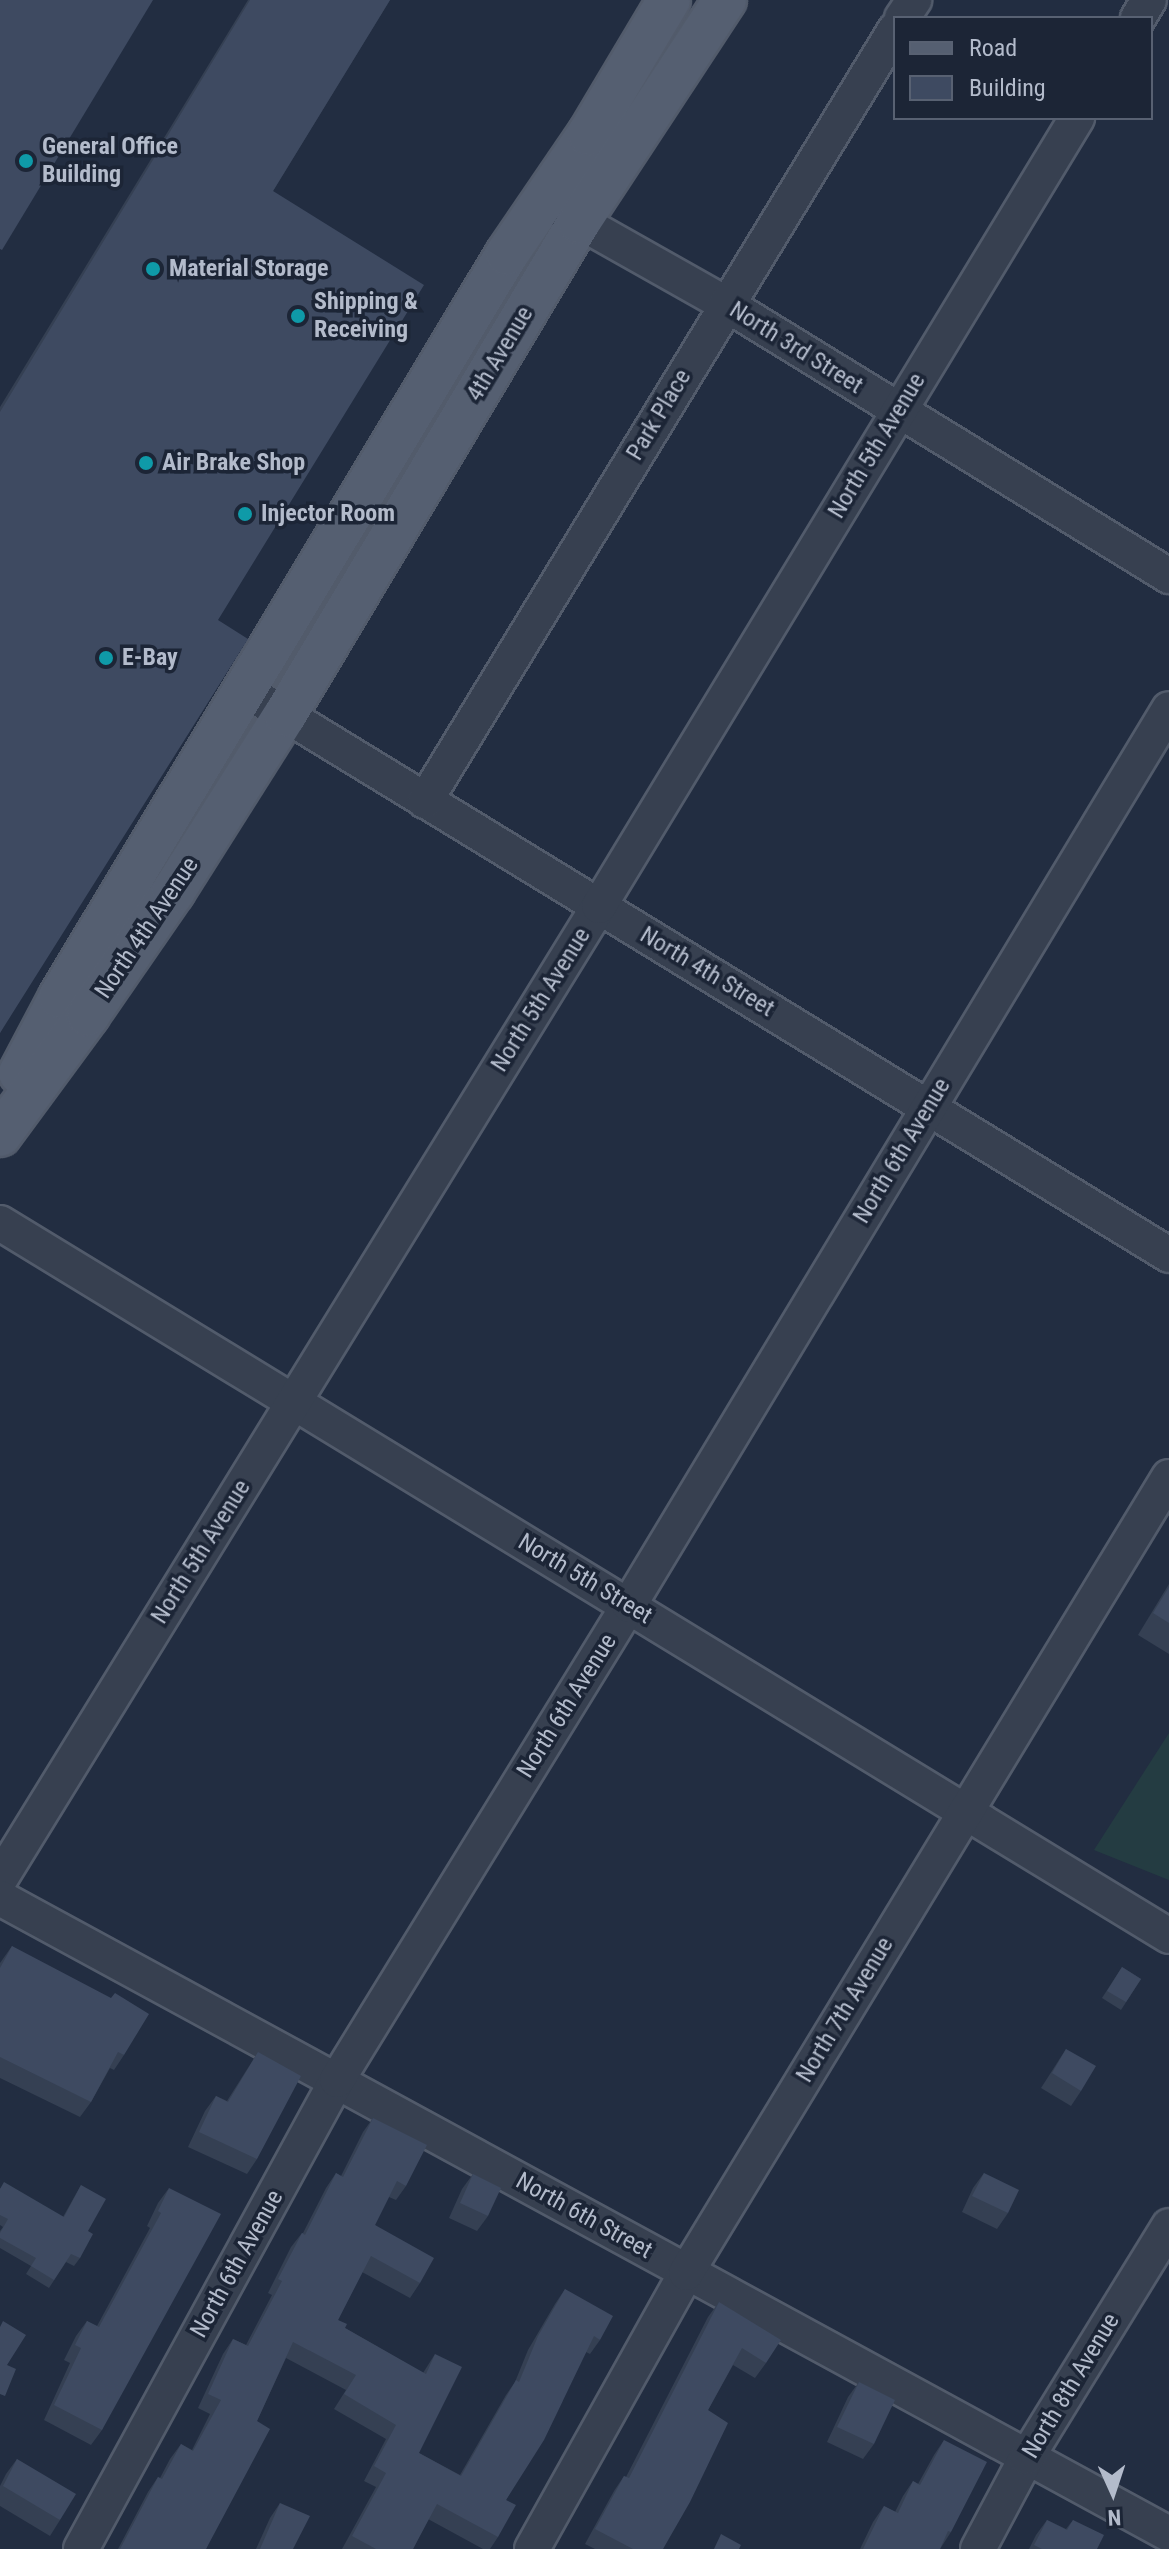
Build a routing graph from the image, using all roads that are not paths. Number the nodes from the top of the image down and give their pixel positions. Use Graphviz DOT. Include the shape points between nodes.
graph roads {
  1 [pos="669,0"];
  2 [pos="725,0"];
  3 [pos="893,33"];
  4 [pos="1076,120"];
  5 [pos="543,201"];
  6 [pos="579,222"];
  7 [pos="726,304"];
  8 [pos="898,411"];
  9 [pos="1169,576"];
  10 [pos="245,690"];
  11 [pos="1169,709"];
  12 [pos="285,715"];
  13 [pos="425,801"];
  14 [pos="599,906"];
  15 [pos="928,1107"];
  16 [pos="0,1110"];
  17 [pos="0,1135"];
  18 [pos="0,1223"];
  19 [pos="1169,1255"];
  20 [pos="293,1401"];
  21 [pos="1169,1477"];
  22 [pos="629,1605"];
  23 [pos="965,1812"];
  24 [pos="0,1879"];
  25 [pos="0,1898"];
  26 [pos="1169,1936"];
  27 [pos="337,2080"];
  28 [pos="1169,2226"];
  29 [pos="686,2273"];
  30 [pos="1027,2457"];
  31 [pos="1169,2534"];
  32 [pos="81,2549"];
  33 [pos="532,2549"];
  34 [pos="978,2549"];
  1 -- 5 [label="main road, 4th Avenue"];
  2 -- 6 [label="main road, 4th Avenue"];
  3 -- 7 [label="street, Park Place"];
  4 -- 8 [label="street, North 5th Avenue"];
  5 -- 6 [label="street, North 3rd Street"];
  5 -- 10 [label="main road, 4th Avenue"];
  6 -- 7 [label="street, North 3rd Street"];
  6 -- 12 [label="main road, 4th Avenue"];
  7 -- 8 [label="street, North 3rd Street"];
  7 -- 13 [label="street, Park Place"];
  8 -- 9 [label="street, North 3rd Street"];
  8 -- 14 [label="street, North 5th Avenue"];
  10 -- 12 [label="street, North 4th Street"];
  10 -- 16 [label="main road, North 4th Avenue" via="60,997"];
  11 -- 15 [label="street, North 6th Avenue"];
  12 -- 13 [label="street, North 4th Street"];
  12 -- 17 [label="main road, North 4th Avenue" via="156,917"];
  13 -- 14 [label="street, North 4th Street"];
  14 -- 15 [label="street, North 4th Street"];
  14 -- 20 [label="street, North 5th Avenue"];
  15 -- 19 [label="street, North 4th Street"];
  15 -- 22 [label="street, North 6th Avenue"];
  18 -- 20 [label="street, North 5th Street"];
  20 -- 22 [label="street, North 5th Street"];
  20 -- 24 [label="street, North 5th Avenue"];
  21 -- 23 [label="street, North 7th Avenue"];
  22 -- 23 [label="street, North 5th Street"];
  22 -- 27 [label="street, North 6th Avenue"];
  23 -- 26 [label="street, North 5th Street"];
  23 -- 29 [label="street, North 7th Avenue"];
  25 -- 27 [label="street, North 6th Street"];
  27 -- 29 [label="street, North 6th Street"];
  27 -- 32 [label="street, North 6th Avenue"];
  28 -- 30 [label="street, North 8th Avenue"];
  29 -- 30 [label="street, North 6th Street"];
  29 -- 33 [label="street, North 7th Avenue"];
  30 -- 31 [label="street, North 6th Street"];
  30 -- 34 [label="street, North 8th Avenue"];
}
